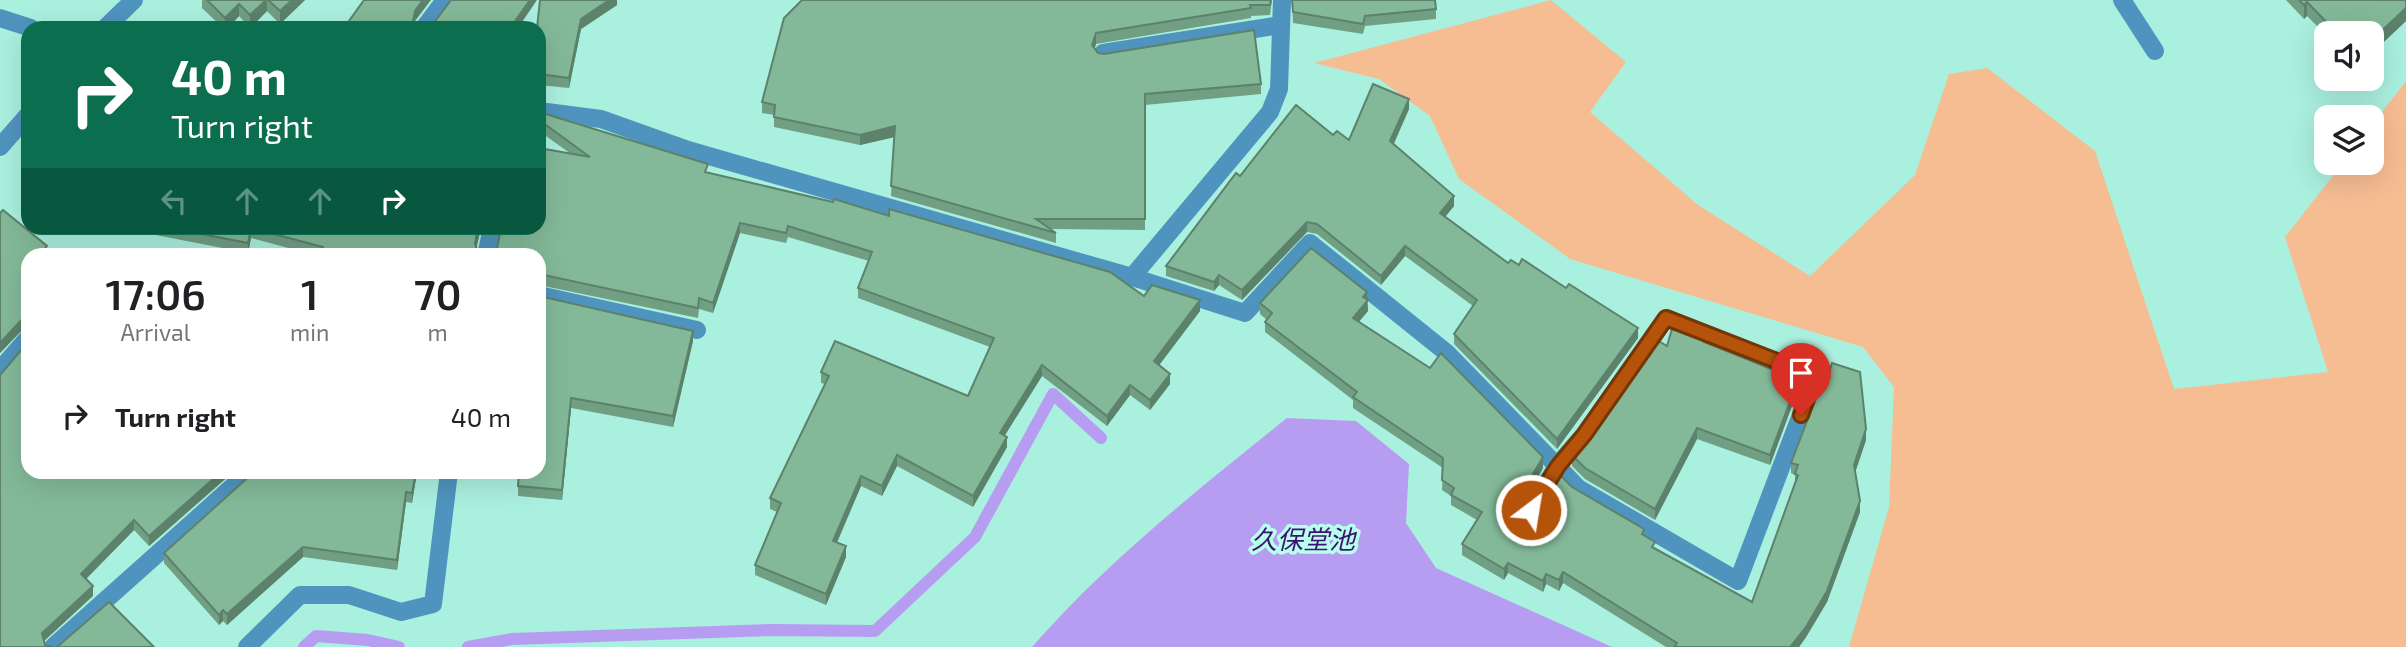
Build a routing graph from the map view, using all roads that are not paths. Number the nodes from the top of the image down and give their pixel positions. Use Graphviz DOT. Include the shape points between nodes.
graph roads {
  1 [pos="134,0"];
  2 [pos="445,0"];
  3 [pos="1282,0"];
  4 [pos="2122,0"];
  5 [pos="0,18"];
  6 [pos="111,21"];
  7 [pos="429,21"];
  8 [pos="21,25"];
  9 [pos="1280,25"];
  10 [pos="2155,51"];
  11 [pos="1103,53"];
  12 [pos="546,112"];
  13 [pos="21,123"];
  14 [pos="0,146"];
  15 [pos="1132,277"];
  16 [pos="546,297"];
  17 [pos="696,330"];
  18 [pos="21,346"];
  19 [pos="0,370"];
  20 [pos="1558,466"];
  21 [pos="241,479"];
  22 [pos="448,479"];
  23 [pos="1531,510"];
  24 [pos="52,647"];
  25 [pos="247,647"];
  1 -- 6 [label="street"];
  2 -- 7 [label="street"];
  3 -- 9 [label="street"];
  4 -- 10 [label="street"];
  5 -- 8 [label="street"];
  9 -- 11 [label="street"];
  9 -- 15 [label="street" via="1279,89 1270,112"];
  12 -- 15 [label="street" via="601,119 688,150"];
  13 -- 14 [label="street"];
  15 -- 20 [label="street" via="1245,313 1310,243 1447,353"];
  16 -- 17 [label="street"];
  18 -- 19 [label="street"];
  20 -- 20 [label="street" via="1578,488 1738,581 1810,391 1805,372 1666,318"];
  20 -- 23 [label="street"];
  21 -- 24 [label="street"];
  22 -- 25 [label="street" via="433,604 401,612 349,595 300,595"];
}
